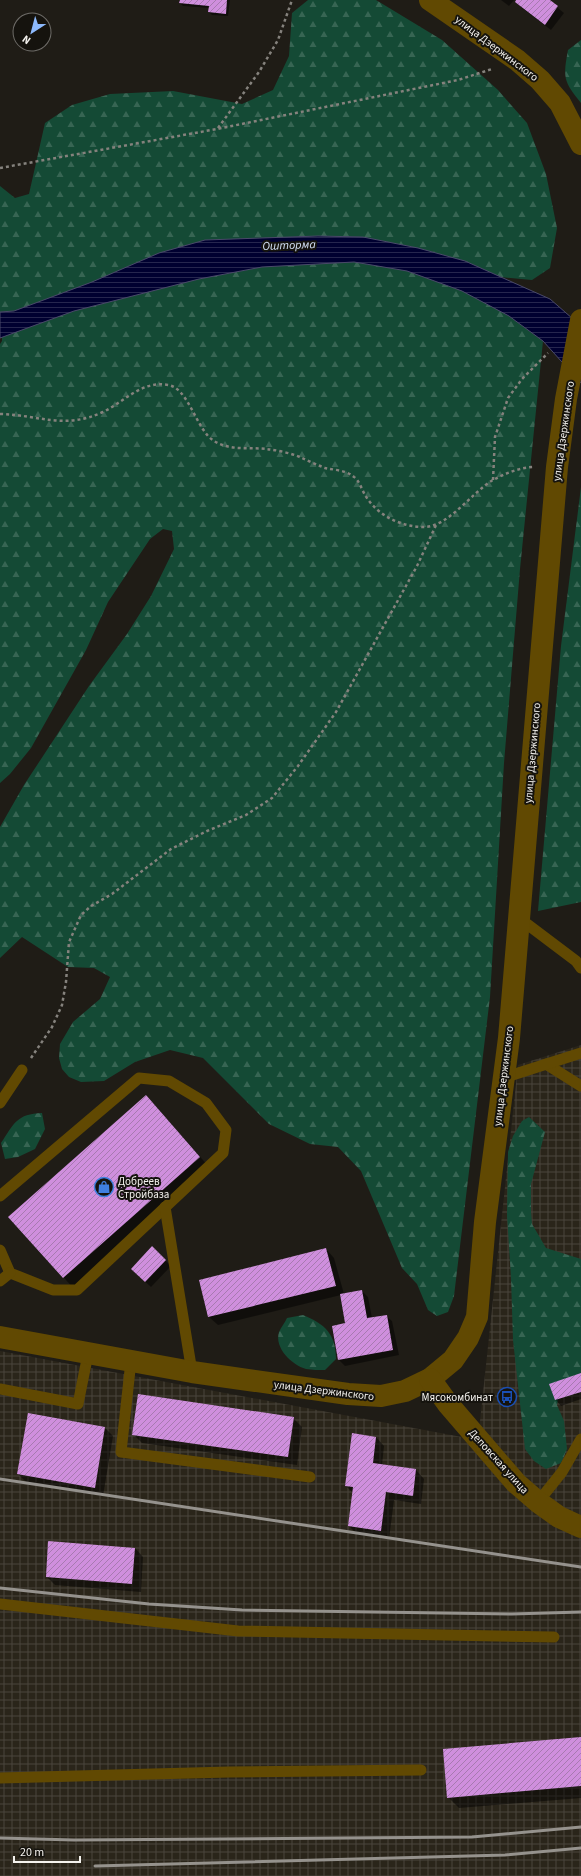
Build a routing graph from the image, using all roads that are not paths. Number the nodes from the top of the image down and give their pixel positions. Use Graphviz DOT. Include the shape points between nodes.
graph roads {
  1 [pos="430,0"];
  2 [pos="581,144"];
  3 [pos="581,320"];
  4 [pos="519,918"];
  5 [pos="581,968"];
  6 [pos="581,1053"];
  7 [pos="546,1064"];
  8 [pos="22,1070"];
  9 [pos="503,1078"];
  10 [pos="581,1086"];
  11 [pos="0,1103"];
  12 [pos="0,1196"];
  13 [pos="165,1207"];
  14 [pos="0,1250"];
  15 [pos="10,1272"];
  16 [pos="0,1280"];
  17 [pos="0,1338"];
  18 [pos="88,1354"];
  19 [pos="131,1361"];
  20 [pos="192,1372"];
  21 [pos="430,1379"];
  22 [pos="0,1389"];
  23 [pos="581,1439"];
  24 [pos="310,1477"];
  25 [pos="538,1502"];
  26 [pos="581,1527"];
  27 [pos="0,1604"];
  28 [pos="554,1637"];
  29 [pos="421,1770"];
  30 [pos="0,1778"];
  1 -- 2 [label="street, улица Дзержинского" via="517,60 540,80 560,103"];
  3 -- 4 [label="street, улица Дзержинского" via="566,399 557,467"];
  4 -- 5 [label="lane" via="576,961"];
  4 -- 9 [label="street, улица Дзержинского"];
  6 -- 7 [label="lane"];
  7 -- 9 [label="lane"];
  7 -- 10 [label="lane"];
  8 -- 11 [label="lane"];
  9 -- 21 [label="street, улица Дзержинского" via="485,1222 477,1317 468,1338 453,1360"];
  12 -- 13 [label="lane" via="139,1078 169,1081 206,1103 226,1130 223,1153"];
  13 -- 15 [label="lane" via="77,1290 53,1290"];
  13 -- 20 [label="lane"];
  14 -- 15 [label="lane"];
  15 -- 16 [label="lane"];
  17 -- 18 [label="street, улица Дзержинского"];
  18 -- 19 [label="street, улица Дзержинского"];
  18 -- 22 [label="lane" via="78,1404"];
  19 -- 20 [label="street, улица Дзержинского"];
  19 -- 24 [label="lane" via="121,1452"];
  20 -- 21 [label="street, улица Дзержинского" via="348,1394 381,1396 405,1391"];
  21 -- 25 [label="street, Деповская улица" via="448,1404 516,1483"];
  23 -- 25 [label="lane" via="562,1472"];
  25 -- 26 [label="street, Деповская улица"];
  27 -- 28 [label="lane" via="238,1631"];
  29 -- 30 [label="lane"];
}
